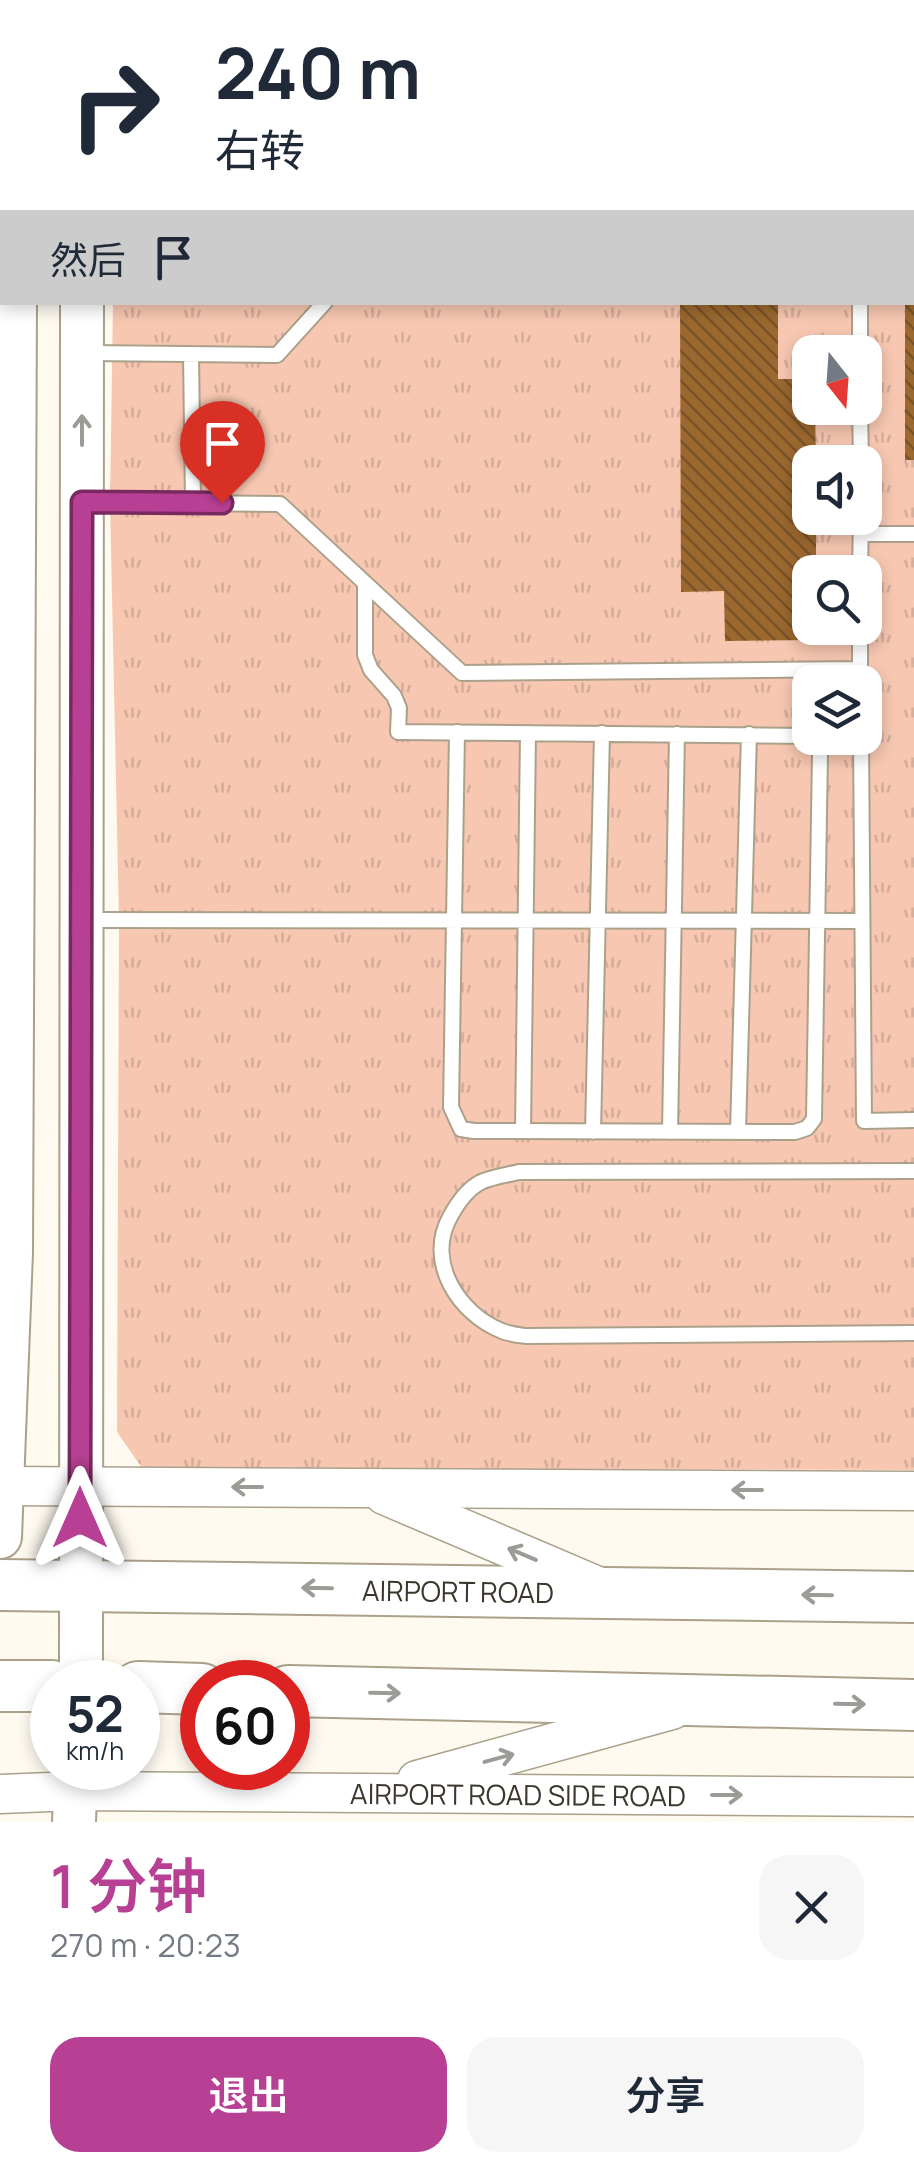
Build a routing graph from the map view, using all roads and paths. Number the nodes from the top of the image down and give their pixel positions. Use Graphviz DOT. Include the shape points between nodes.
graph roads {
  1 [pos="14,305"];
  2 [pos="82,305"];
  3 [pos="308,305"];
  4 [pos="322,305"];
  5 [pos="860,305"];
  6 [pos="308,321"];
  7 [pos="860,335"];
  8 [pos="82,353"];
  9 [pos="191,354"];
  10 [pos="82,502"];
  11 [pos="194,503"];
  12 [pos="882,534"];
  13 [pos="914,534"];
  14 [pos="366,583"];
  15 [pos="792,675"];
  16 [pos="457,732"];
  17 [pos="528,732"];
  18 [pos="602,734"];
  19 [pos="677,734"];
  20 [pos="749,734"];
  21 [pos="792,736"];
  22 [pos="820,755"];
  23 [pos="860,755"];
  24 [pos="81,920"];
  25 [pos="456,920"];
  26 [pos="525,920"];
  27 [pos="597,920"];
  28 [pos="674,920"];
  29 [pos="744,920"];
  30 [pos="819,920"];
  31 [pos="862,921"];
  32 [pos="914,1120"];
  33 [pos="523,1132"];
  34 [pos="592,1132"];
  35 [pos="670,1132"];
  36 [pos="738,1132"];
  37 [pos="914,1171"];
  38 [pos="914,1333"];
  39 [pos="79,1485"];
  40 [pos="1,1486"];
  41 [pos="365,1487"];
  42 [pos="914,1491"];
  43 [pos="0,1537"];
  44 [pos="0,1585"];
  45 [pos="80,1585"];
  46 [pos="612,1592"];
  47 [pos="914,1597"];
  48 [pos="81,1660"];
  49 [pos="0,1686"];
  50 [pos="30,1686"];
  51 [pos="310,1691"];
  52 [pos="708,1700"];
  53 [pos="914,1705"];
  54 [pos="75,1793"];
  55 [pos="371,1793"];
  56 [pos="0,1794"];
  57 [pos="914,1797"];
  1 -- 40 [label="main road" via="12,1232"];
  2 -- 8 [label="main road"];
  3 -- 6 [label="lane"];
  4 -- 6 [label="lane"];
  5 -- 7 [label="lane"];
  6 -- 9 [label="lane" via="277,355"];
  8 -- 9 [label="lane"];
  10 -- 8 [label="main road, one-way"];
  9 -- 11 [label="lane"];
  10 -- 11 [label="lane"];
  10 -- 24 [label="main road"];
  11 -- 14 [label="lane" via="280,504"];
  12 -- 13 [label="lane"];
  14 -- 15 [label="lane" via="462,673"];
  14 -- 16 [label="lane" via="366,655 394,696 398,732"];
  16 -- 17 [label="lane"];
  16 -- 25 [label="lane"];
  17 -- 18 [label="lane"];
  17 -- 26 [label="lane"];
  18 -- 19 [label="lane"];
  18 -- 27 [label="lane"];
  19 -- 20 [label="lane"];
  19 -- 28 [label="lane"];
  20 -- 21 [label="lane"];
  20 -- 29 [label="lane"];
  22 -- 30 [label="lane"];
  23 -- 31 [label="lane"];
  24 -- 25 [label="lane"];
  24 -- 39 [label="main road"];
  25 -- 26 [label="lane"];
  25 -- 33 [label="lane" via="455,1120 460,1129"];
  26 -- 27 [label="lane"];
  26 -- 33 [label="lane"];
  27 -- 28 [label="lane"];
  27 -- 34 [label="lane"];
  28 -- 29 [label="lane"];
  28 -- 35 [label="lane"];
  29 -- 30 [label="lane"];
  29 -- 36 [label="lane"];
  30 -- 31 [label="lane"];
  30 -- 36 [label="lane" via="814,1119 794,1132"];
  31 -- 32 [label="lane" via="864,1120"];
  33 -- 34 [label="lane"];
  34 -- 35 [label="lane"];
  35 -- 36 [label="lane"];
  37 -- 38 [label="lane" via="519,1172 479,1183 458,1202 443,1229 442,1260 452,1291 470,1312 503,1332 526,1336"];
  39 -- 40 [label="street"];
  41 -- 39 [label="street, one-way"];
  39 -- 45 [label="main road"];
  40 -- 43 [label="main road"];
  42 -- 41 [label="street, one-way"];
  46 -- 41 [label="street, one-way"];
  44 -- 45 [label="highway, AIRPORT ROAD"];
  46 -- 45 [label="highway, AIRPORT ROAD, one-way"];
  45 -- 48 [label="main road"];
  47 -- 46 [label="highway, AIRPORT ROAD, one-way"];
  49 -- 50 [label="highway"];
  51 -- 52 [label="highway, one-way"];
  52 -- 53 [label="highway, one-way"];
  55 -- 52 [label="street, one-way"];
  54 -- 55 [label="street, AIRPORT ROAD SIDE ROAD"];
  54 -- 56 [label="street, AIRPORT ROAD SIDE ROAD"];
  55 -- 57 [label="street, AIRPORT ROAD SIDE ROAD, one-way"];
}
